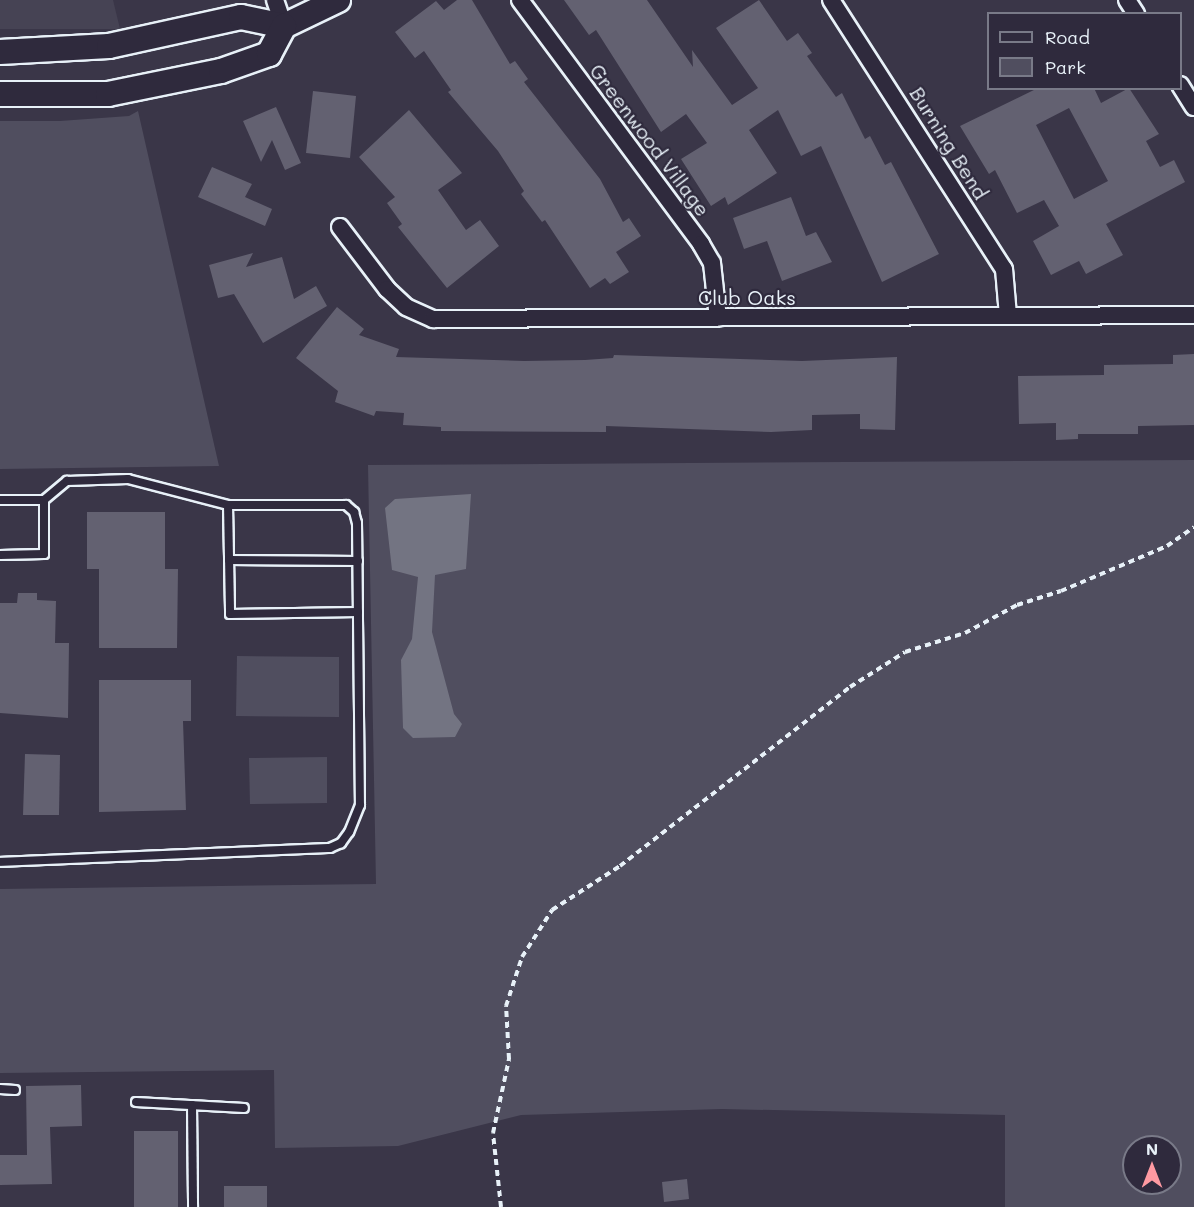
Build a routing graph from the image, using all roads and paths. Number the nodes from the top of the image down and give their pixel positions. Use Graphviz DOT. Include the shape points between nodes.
graph roads {
  1 [pos="275,0"];
  2 [pos="338,0"];
  3 [pos="520,0"];
  4 [pos="831,0"];
  5 [pos="284,26"];
  6 [pos="0,52"];
  7 [pos="1182,87"];
  8 [pos="0,94"];
  9 [pos="1194,107"];
  10 [pos="340,227"];
  11 [pos="1194,315"];
  12 [pos="1008,316"];
  13 [pos="718,318"];
  14 [pos="0,500"];
  15 [pos="44,500"];
  16 [pos="228,505"];
  17 [pos="1194,527"];
  18 [pos="0,555"];
  19 [pos="229,560"];
  20 [pos="358,561"];
  21 [pos="358,612"];
  22 [pos="0,862"];
  23 [pos="0,1089"];
  24 [pos="15,1089"];
  25 [pos="136,1102"];
  26 [pos="192,1105"];
  27 [pos="244,1108"];
  28 [pos="193,1207"];
  29 [pos="501,1207"];
  1 -- 5 [label="street"];
  2 -- 5 [label="street"];
  3 -- 13 [label="street, Greenwood Village" via="701,244 712,263"];
  4 -- 12 [label="street, Burning Bend" via="1004,269"];
  5 -- 6 [label="street" via="240,17 109,46"];
  5 -- 8 [label="street" via="268,54 221,71 108,94"];
  7 -- 9 [label="street"];
  10 -- 13 [label="street, Club Oaks" via="387,290 406,307 433,318"];
  11 -- 12 [label="street, Club Oaks"];
  12 -- 13 [label="street, Club Oaks"];
  14 -- 15 [label="lane"];
  15 -- 16 [label="lane" via="67,481 128,479"];
  15 -- 18 [label="lane" via="44,554"];
  16 -- 19 [label="lane"];
  16 -- 20 [label="lane" via="346,505 354,512 357,523"];
  17 -- 29 [label="path" via="1167,546 1061,591 1017,605 965,633 905,652 850,687 620,866 552,910 522,957 506,1006 509,1059 494,1133"];
  19 -- 20 [label="lane"];
  19 -- 21 [label="lane" via="230,614"];
  20 -- 21 [label="lane"];
  21 -- 22 [label="lane" via="360,805 341,843 330,848 231,855"];
  23 -- 24 [label="lane"];
  25 -- 26 [label="lane"];
  26 -- 27 [label="lane"];
  26 -- 28 [label="lane"];
}
